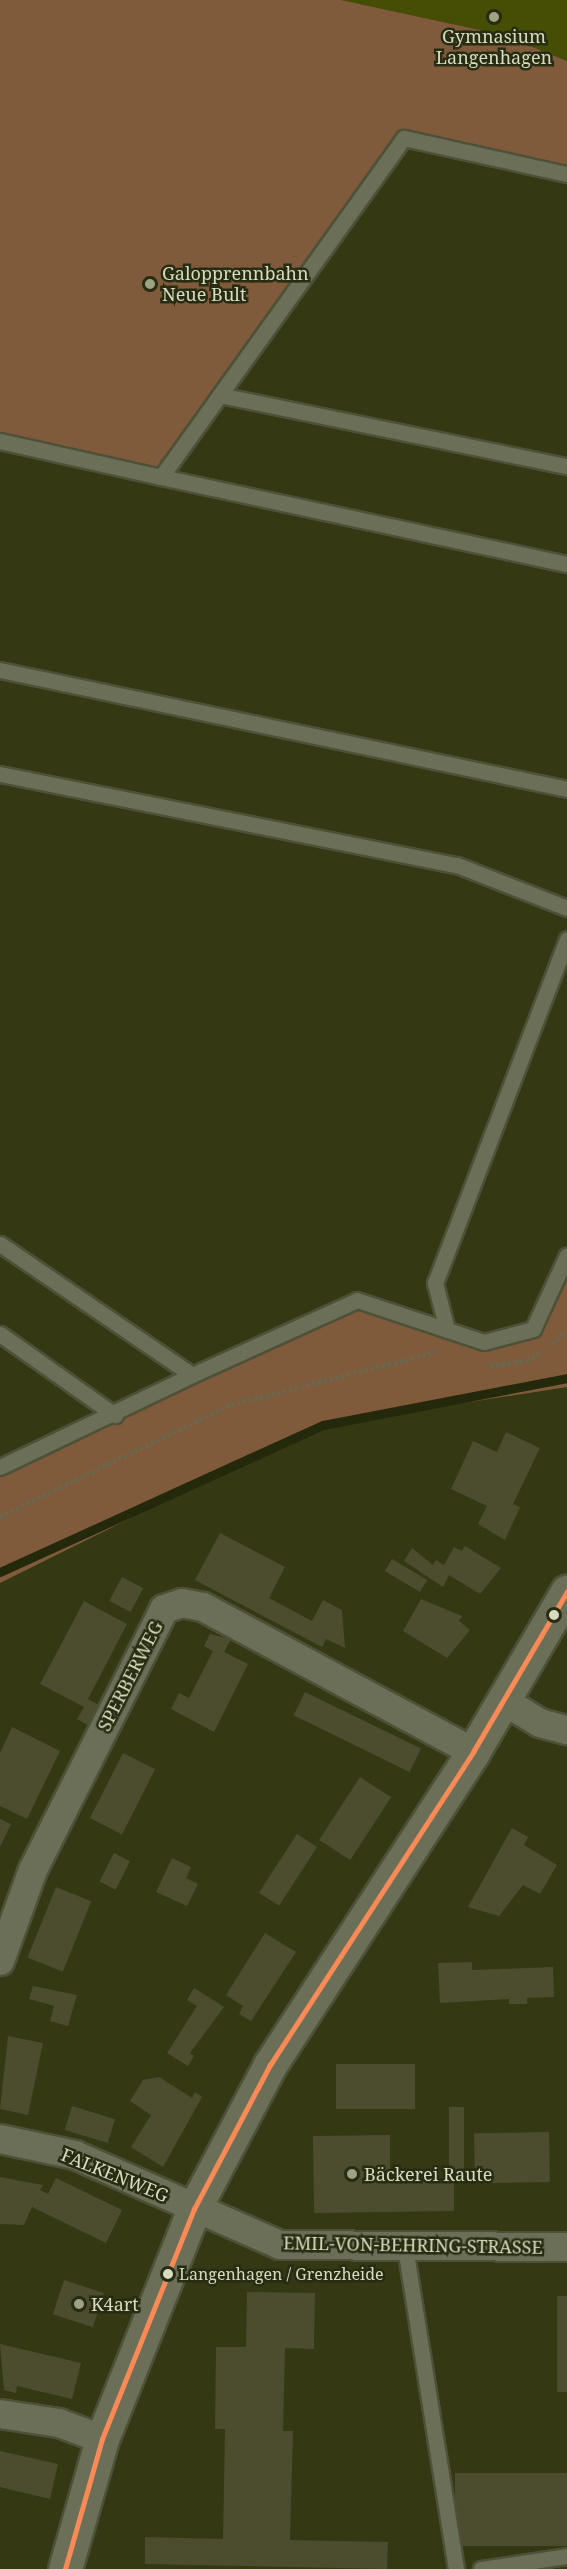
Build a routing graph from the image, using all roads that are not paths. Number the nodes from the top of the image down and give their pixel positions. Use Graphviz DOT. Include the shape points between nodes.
graph roads {
  1 [pos="567,174"];
  2 [pos="220,394"];
  3 [pos="0,441"];
  4 [pos="567,466"];
  5 [pos="161,477"];
  6 [pos="567,564"];
  7 [pos="0,670"];
  8 [pos="0,774"];
  9 [pos="567,789"];
  10 [pos="567,908"];
  11 [pos="567,939"];
  12 [pos="0,1244"];
  13 [pos="567,1255"];
  14 [pos="447,1330"];
  15 [pos="0,1334"];
  16 [pos="192,1375"];
  17 [pos="115,1415"];
  18 [pos="0,1467"];
  19 [pos="567,1592"];
  20 [pos="504,1701"];
  21 [pos="567,1730"];
  22 [pos="473,1752"];
  23 [pos="0,1961"];
  24 [pos="0,2139"];
  25 [pos="194,2209"];
  26 [pos="405,2247"];
  27 [pos="567,2247"];
  28 [pos="0,2414"];
  29 [pos="102,2439"];
  30 [pos="567,2556"];
  31 [pos="65,2569"];
  32 [pos="456,2569"];
  33 [pos="481,2569"];
  1 -- 2 [label="lane" via="404,138"];
  2 -- 4 [label="lane"];
  2 -- 5 [label="lane"];
  3 -- 5 [label="lane"];
  5 -- 6 [label="lane"];
  7 -- 9 [label="lane"];
  8 -- 10 [label="lane" via="457,865"];
  11 -- 14 [label="lane" via="435,1283"];
  12 -- 16 [label="lane"];
  13 -- 14 [label="lane" via="534,1329 484,1342"];
  14 -- 16 [label="lane" via="357,1300"];
  15 -- 17 [label="lane"];
  16 -- 17 [label="lane"];
  17 -- 18 [label="lane"];
  19 -- 20 [label="street"];
  20 -- 21 [label="street" via="540,1723"];
  20 -- 22 [label="street"];
  22 -- 23 [label="street, SPERBERWEG" via="203,1607 182,1603 164,1609 33,1870"];
  22 -- 25 [label="street" via="270,2065"];
  24 -- 25 [label="street, FALKENWEG" via="75,2155"];
  25 -- 26 [label="street, EMIL-VON-BEHRING-STRASSE" via="280,2245"];
  25 -- 29 [label="street"];
  26 -- 27 [label="street, EMIL-VON-BEHRING-STRASSE"];
  26 -- 32 [label="lane"];
  28 -- 29 [label="street" via="59,2423"];
  29 -- 31 [label="street"];
  30 -- 33 [label="lane"];
}
